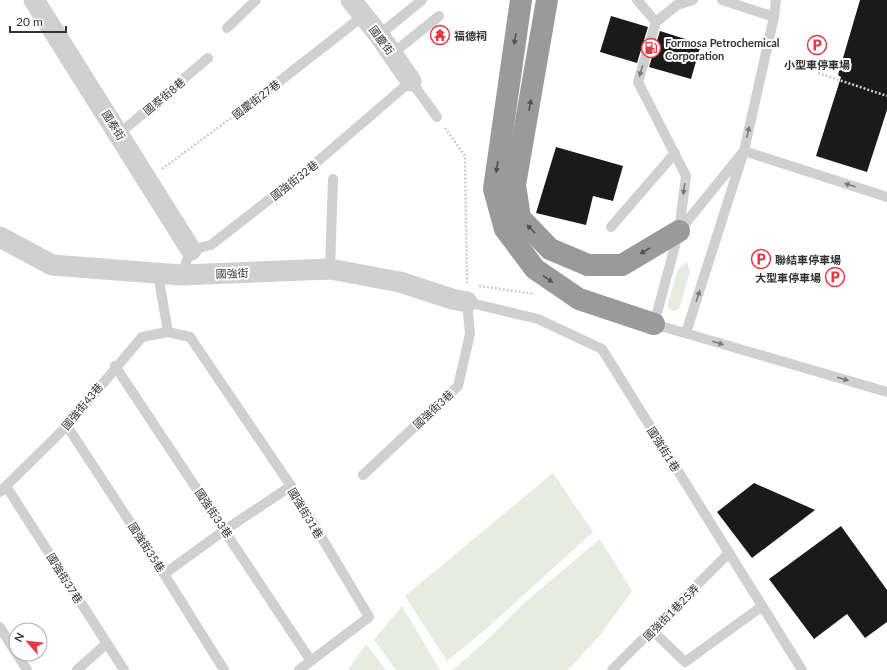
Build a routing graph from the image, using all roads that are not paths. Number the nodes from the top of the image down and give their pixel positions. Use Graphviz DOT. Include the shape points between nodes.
graph roads {
  1 [pos="34,0"];
  2 [pos="256,0"];
  3 [pos="422,0"];
  4 [pos="521,0"];
  5 [pos="547,0"];
  6 [pos="637,0"];
  7 [pos="693,0"];
  8 [pos="722,0"];
  9 [pos="776,0"];
  10 [pos="357,8"];
  11 [pos="439,16"];
  12 [pos="774,17"];
  13 [pos="656,22"];
  14 [pos="227,28"];
  15 [pos="379,35"];
  16 [pos="392,54"];
  17 [pos="208,58"];
  18 [pos="411,81"];
  19 [pos="253,102"];
  20 [pos="437,116"];
  21 [pos="119,134"];
  22 [pos="744,151"];
  23 [pos="675,153"];
  24 [pos="333,178"];
  25 [pos="887,197"];
  26 [pos="611,227"];
  27 [pos="679,231"];
  28 [pos="0,237"];
  29 [pos="192,250"];
  30 [pos="330,269"];
  31 [pos="158,274"];
  32 [pos="181,275"];
  33 [pos="467,292"];
  34 [pos="654,324"];
  35 [pos="168,332"];
  36 [pos="686,333"];
  37 [pos="190,337"];
  38 [pos="116,366"];
  39 [pos="887,392"];
  40 [pos="68,426"];
  41 [pos="363,475"];
  42 [pos="291,486"];
  43 [pos="3,489"];
  44 [pos="225,530"];
  45 [pos="729,553"];
  46 [pos="164,574"];
  47 [pos="761,607"];
  48 [pos="0,627"];
  49 [pos="653,630"];
  50 [pos="8,640"];
  51 [pos="106,644"];
  52 [pos="311,661"];
  53 [pos="77,670"];
  54 [pos="124,670"];
  55 [pos="224,670"];
  56 [pos="299,670"];
  57 [pos="612,670"];
  58 [pos="802,670"];
  1 -- 21 [label="street, 國泰街"];
  2 -- 14 [label="lane"];
  3 -- 15 [label="lane"];
  4 -- 34 [label="highway, one-way" via="494,189 505,229 535,269 578,300"];
  27 -- 5 [label="highway, one-way" via="622,265 588,265 550,249 520,218 515,185"];
  6 -- 13 [label="lane"];
  7 -- 13 [label="lane" via="677,5"];
  8 -- 12 [label="lane"];
  9 -- 12 [label="lane"];
  10 -- 15 [label="street, 國慶街"];
  10 -- 19 [label="lane, 國慶街27巷"];
  11 -- 16 [label="lane"];
  22 -- 12 [label="lane, one-way"];
  13 -- 23 [label="lane, one-way" via="638,82"];
  15 -- 16 [label="street, 國慶街"];
  16 -- 18 [label="street, 國慶街"];
  17 -- 21 [label="lane, 國泰街8巷"];
  18 -- 20 [label="lane"];
  18 -- 29 [label="lane, 國強街32巷" via="311,167 211,245"];
  21 -- 29 [label="street, 國泰街"];
  25 -- 22 [label="lane, one-way"];
  22 -- 27 [label="lane"];
  36 -- 22 [label="lane, one-way"];
  23 -- 26 [label="lane"];
  23 -- 27 [label="lane, one-way" via="686,176"];
  24 -- 30 [label="lane"];
  27 -- 34 [label="lane"];
  28 -- 31 [label="street, 國強街" via="52,265"];
  29 -- 32 [label="lane"];
  30 -- 32 [label="street, 國強街"];
  30 -- 33 [label="street, 國強街" via="400,282 452,299"];
  31 -- 32 [label="street, 國強街"];
  31 -- 35 [label="lane"];
  33 -- 41 [label="lane, 國強街3巷" via="470,334 458,386"];
  33 -- 45 [label="lane, 國強街1巷" via="538,319 602,349"];
  34 -- 36 [label="lane"];
  35 -- 37 [label="lane, 國強街43巷"];
  35 -- 38 [label="lane, 國強街43巷" via="142,337"];
  36 -- 39 [label="lane, one-way"];
  37 -- 42 [label="lane, 國強街31巷"];
  38 -- 40 [label="lane, 國強街43巷"];
  38 -- 44 [label="lane, 國強街33巷"];
  40 -- 43 [label="lane, 國強街43巷"];
  40 -- 46 [label="lane, 國強街35巷"];
  42 -- 44 [label="lane"];
  42 -- 52 [label="lane, 國強街31巷" via="369,617"];
  43 -- 51 [label="lane, 國強街37巷"];
  44 -- 46 [label="lane"];
  44 -- 52 [label="lane, 國強街33巷"];
  45 -- 47 [label="lane, 國強街1巷"];
  45 -- 49 [label="lane, 國強街1巷25弄"];
  46 -- 55 [label="lane, 國強街35巷"];
  47 -- 49 [label="lane" via="685,662"];
  47 -- 58 [label="lane, 國強街1巷"];
  48 -- 50 [label="lane"];
  49 -- 57 [label="lane, 國強街1巷25弄"];
  51 -- 53 [label="lane"];
  51 -- 54 [label="lane, 國強街37巷"];
  52 -- 56 [label="lane, 國強街31巷"];
}
